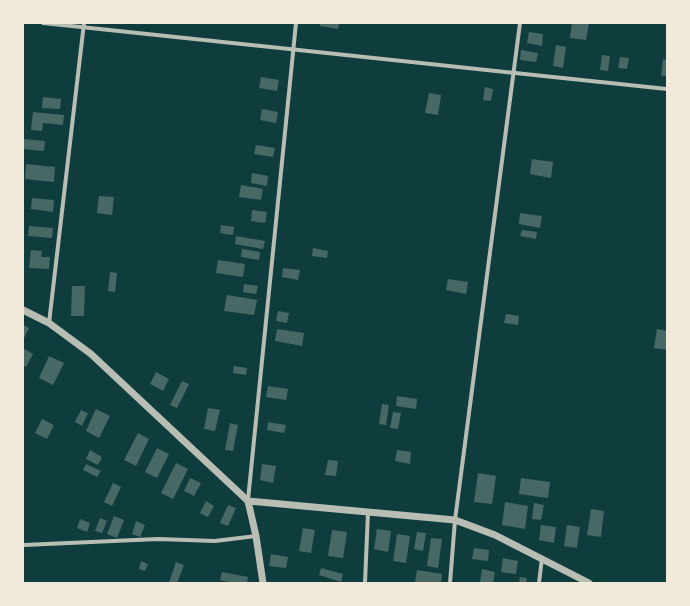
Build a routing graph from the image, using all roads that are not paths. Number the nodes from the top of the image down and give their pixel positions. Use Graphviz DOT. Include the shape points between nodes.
graph roads {
  1 [pos="43,23"];
  2 [pos="296,23"];
  3 [pos="520,23"];
  4 [pos="84,25"];
  5 [pos="293,50"];
  6 [pos="515,73"];
  7 [pos="667,89"];
  8 [pos="23,310"];
  9 [pos="48,323"];
  10 [pos="248,501"];
  11 [pos="368,512"];
  12 [pos="455,520"];
  13 [pos="256,536"];
  14 [pos="24,545"];
  15 [pos="542,558"];
  16 [pos="263,583"];
  17 [pos="365,583"];
  18 [pos="450,583"];
  19 [pos="539,583"];
  20 [pos="589,583"];
  1 -- 4 [label="street"];
  2 -- 5 [label="street"];
  3 -- 6 [label="street"];
  4 -- 5 [label="street"];
  4 -- 9 [label="street"];
  5 -- 6 [label="street"];
  5 -- 10 [label="street"];
  6 -- 7 [label="street"];
  6 -- 12 [label="street"];
  8 -- 9 [label="street"];
  9 -- 10 [label="street" via="91,354"];
  10 -- 11 [label="street"];
  10 -- 13 [label="street"];
  11 -- 12 [label="street"];
  11 -- 17 [label="street"];
  12 -- 15 [label="street" via="495,535"];
  12 -- 18 [label="street"];
  13 -- 14 [label="street" via="215,541 158,539"];
  13 -- 16 [label="street"];
  15 -- 19 [label="street"];
  15 -- 20 [label="street"];
}
